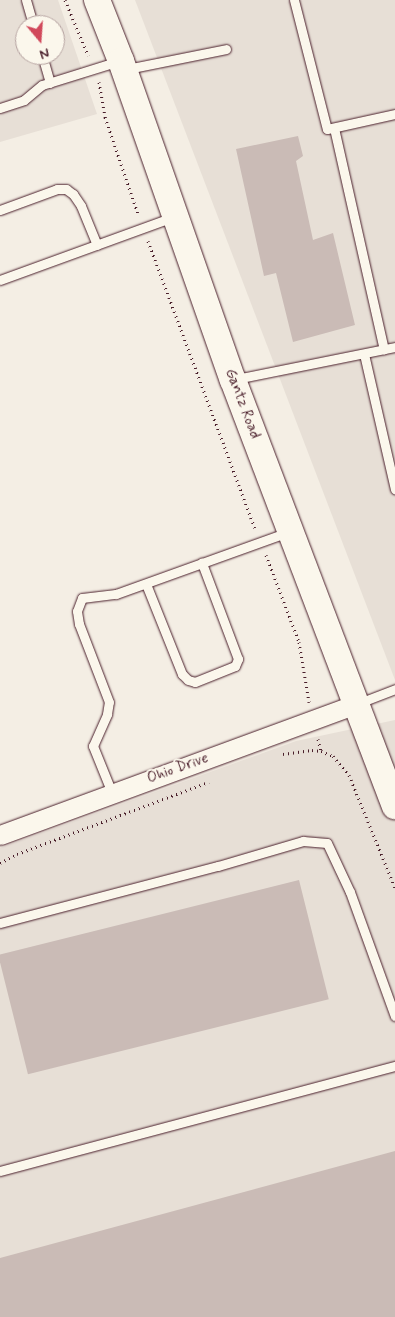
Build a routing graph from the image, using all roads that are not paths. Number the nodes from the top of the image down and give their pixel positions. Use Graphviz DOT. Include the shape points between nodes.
graph roads {
  1 [pos="26,0"];
  2 [pos="97,0"];
  3 [pos="294,0"];
  4 [pos="30,15"];
  5 [pos="226,48"];
  6 [pos="45,65"];
  7 [pos="123,65"];
  8 [pos="50,83"];
  9 [pos="0,108"];
  10 [pos="394,117"];
  11 [pos="334,128"];
  12 [pos="0,210"];
  13 [pos="176,216"];
  14 [pos="97,245"];
  15 [pos="0,280"];
  16 [pos="395,347"];
  17 [pos="384,349"];
  18 [pos="364,354"];
  19 [pos="233,380"];
  20 [pos="395,489"];
  21 [pos="290,531"];
  22 [pos="202,563"];
  23 [pos="146,584"];
  24 [pos="395,689"];
  25 [pos="356,704"];
  26 [pos="112,793"];
  27 [pos="395,806"];
  28 [pos="0,836"];
  29 [pos="0,923"];
  30 [pos="395,1016"];
  31 [pos="395,1066"];
  32 [pos="0,1170"];
  1 -- 4 [label="lane"];
  2 -- 7 [label="main road, Gantz Road"];
  3 -- 11 [label="lane" via="327,129"];
  5 -- 7 [label="lane"];
  6 -- 8 [label="lane"];
  7 -- 8 [label="lane" via="94,69"];
  7 -- 13 [label="main road, Gantz Road"];
  8 -- 9 [label="lane" via="42,85 24,100"];
  10 -- 11 [label="lane"];
  11 -- 17 [label="lane"];
  12 -- 14 [label="lane" via="43,193 66,189 81,206"];
  13 -- 14 [label="lane"];
  13 -- 19 [label="main road, Gantz Road"];
  14 -- 15 [label="lane"];
  16 -- 17 [label="lane"];
  17 -- 18 [label="lane"];
  18 -- 19 [label="lane"];
  18 -- 20 [label="lane"];
  19 -- 21 [label="main road, Gantz Road"];
  21 -- 22 [label="lane"];
  21 -- 25 [label="main road, Gantz Road"];
  22 -- 23 [label="lane"];
  22 -- 23 [label="lane" via="238,659 235,666 195,682 182,674"];
  23 -- 26 [label="lane" via="116,594 82,598 77,611 109,702 108,714 92,746"];
  24 -- 25 [label="lane"];
  25 -- 26 [label="street, Ohio Drive"];
  25 -- 27 [label="main road, Gantz Road"];
  26 -- 28 [label="street, Ohio Drive"];
  29 -- 30 [label="lane" via="303,841 326,843 350,892"];
  31 -- 32 [label="lane"];
}
